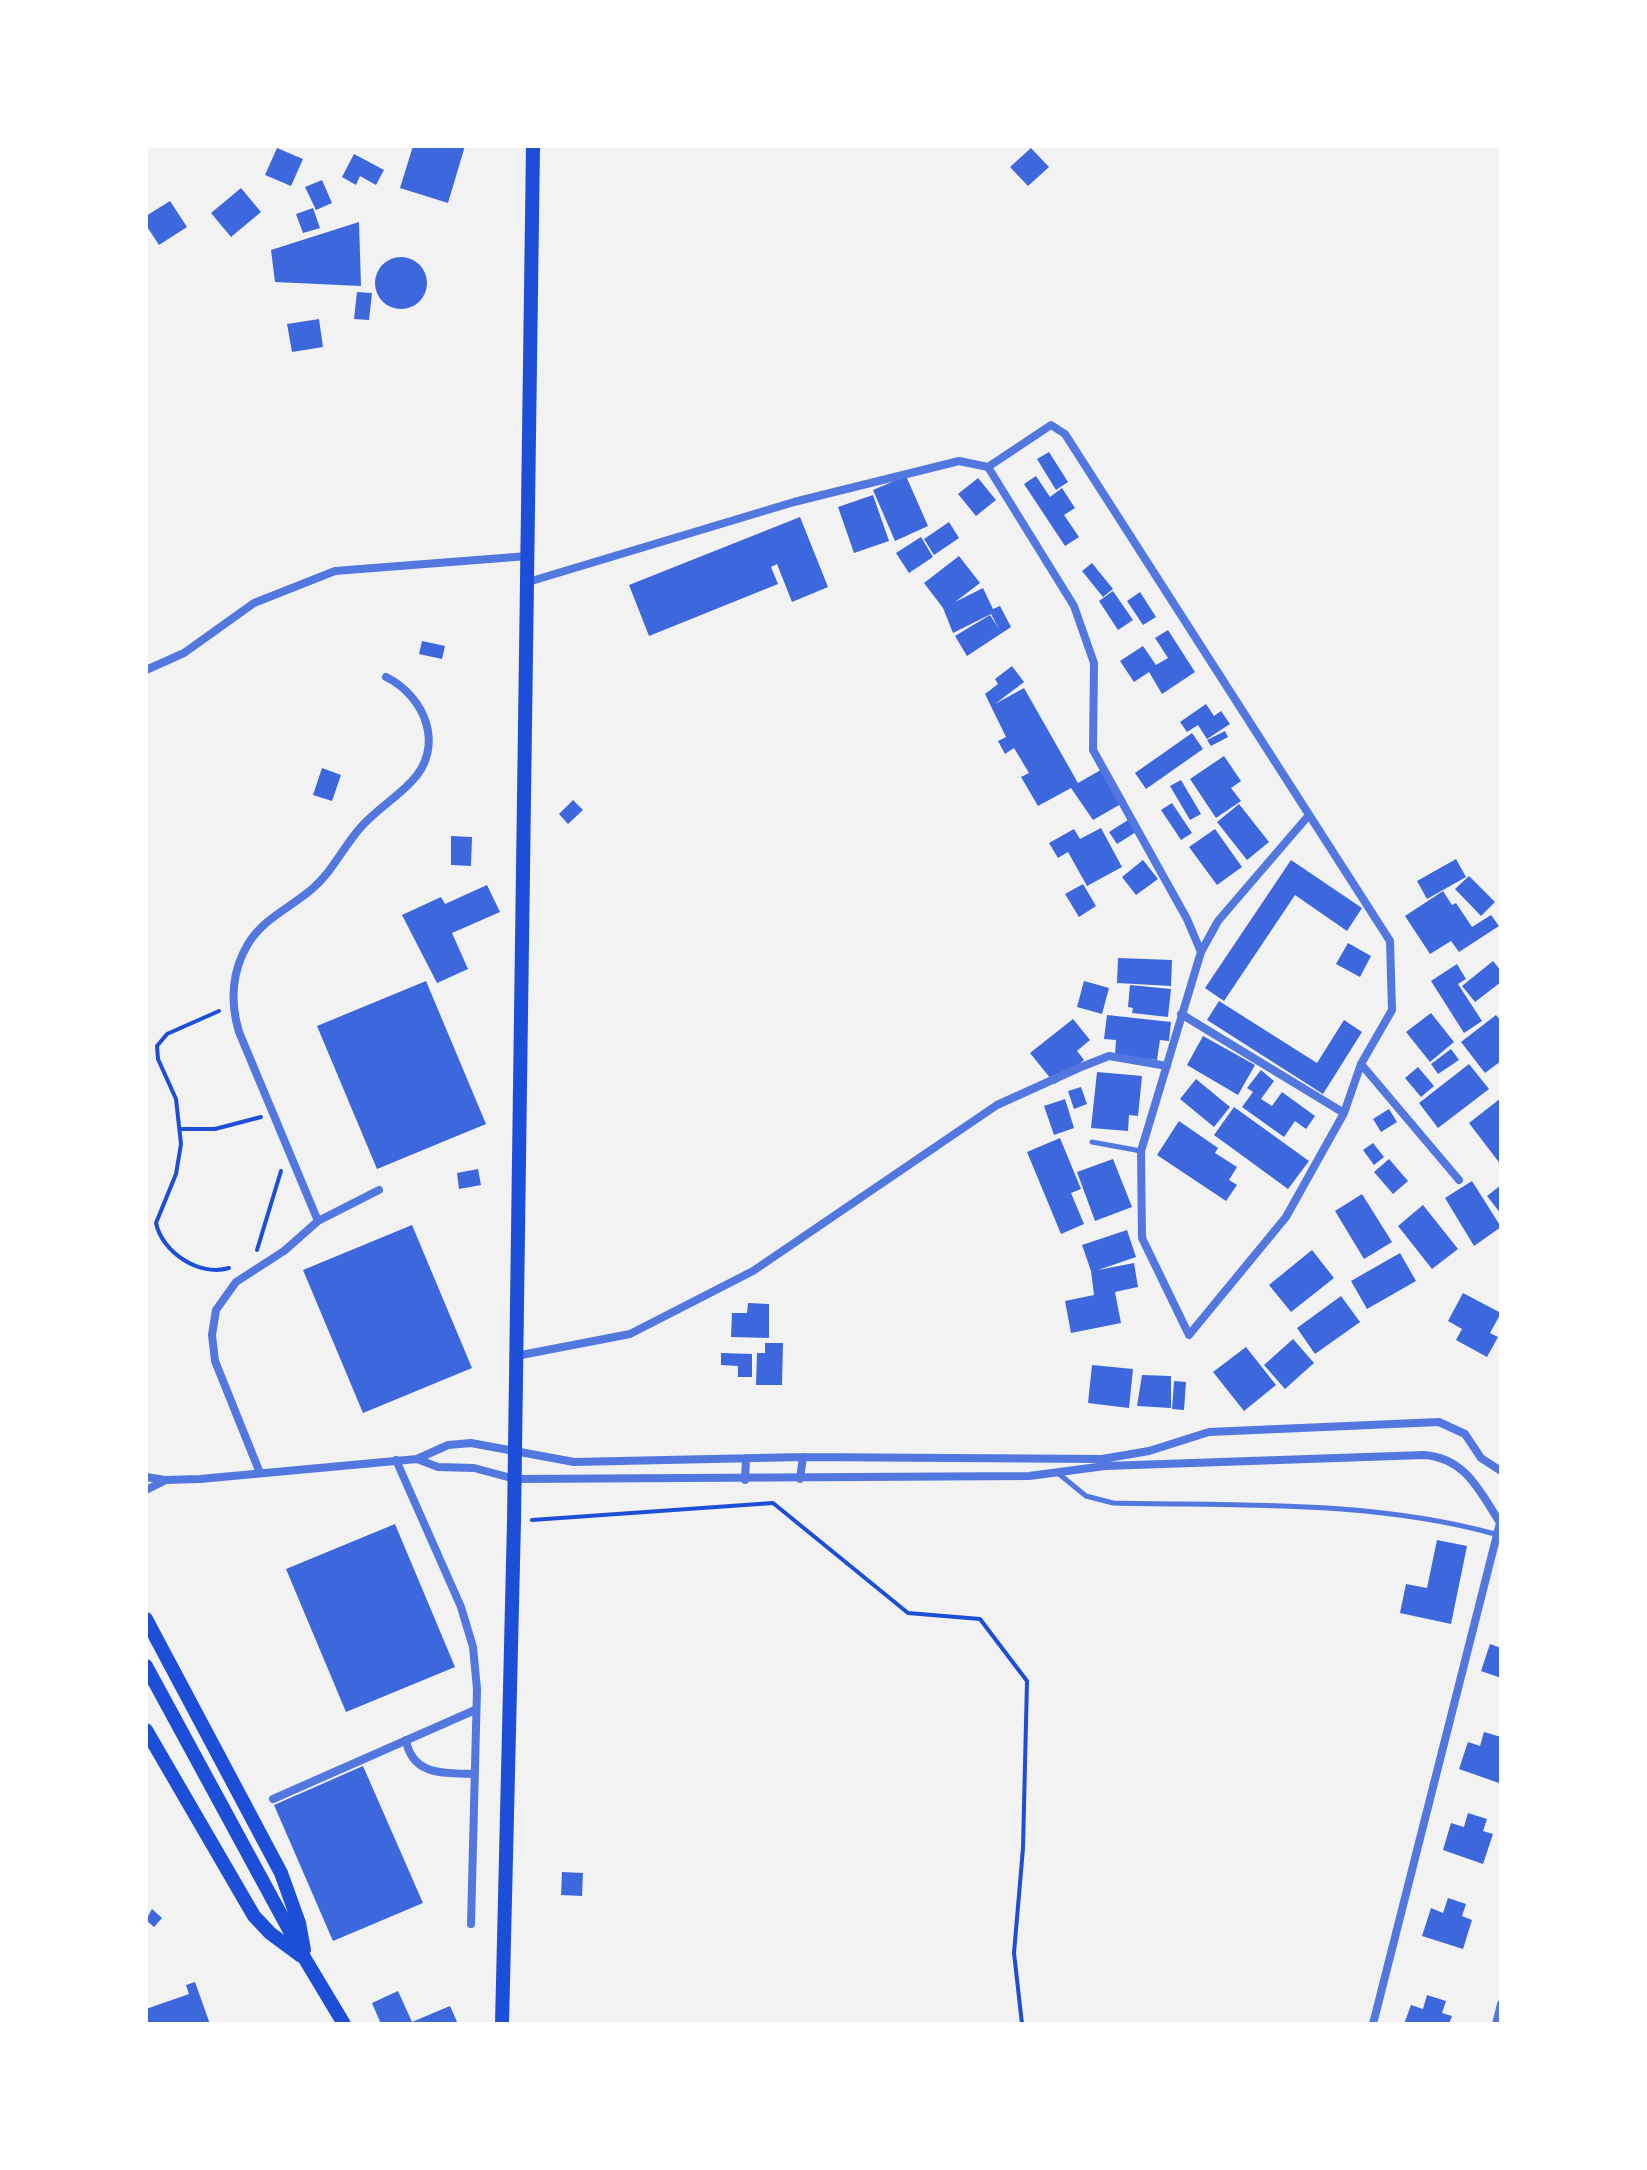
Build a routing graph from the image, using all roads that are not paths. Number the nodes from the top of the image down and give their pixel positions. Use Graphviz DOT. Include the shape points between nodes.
graph roads {
  1 [pos="533,146"];
  2 [pos="988,467"];
  3 [pos="529,556"];
  4 [pos="528,582"];
  5 [pos="146,670"];
  6 [pos="386,677"];
  7 [pos="1309,815"];
  8 [pos="1201,952"];
  9 [pos="1181,1014"];
  10 [pos="1361,1064"];
  11 [pos="1167,1066"];
  12 [pos="1344,1113"];
  13 [pos="1092,1142"];
  14 [pos="1141,1151"];
  15 [pos="1459,1180"];
  16 [pos="379,1190"];
  17 [pos="318,1221"];
  18 [pos="516,1356"];
  19 [pos="515,1451"];
  20 [pos="803,1457"];
  21 [pos="746,1458"];
  22 [pos="417,1459"];
  23 [pos="396,1460"];
  24 [pos="1501,1471"];
  25 [pos="260,1473"];
  26 [pos="1059,1474"];
  27 [pos="146,1477"];
  28 [pos="515,1479"];
  29 [pos="800,1479"];
  30 [pos="165,1480"];
  31 [pos="745,1480"];
  32 [pos="146,1490"];
  33 [pos="1500,1520"];
  34 [pos="1495,1534"];
  35 [pos="146,1619"];
  36 [pos="146,1666"];
  37 [pos="475,1710"];
  38 [pos="146,1730"];
  39 [pos="406,1740"];
  40 [pos="474,1774"];
  41 [pos="273,1799"];
  42 [pos="471,1924"];
  43 [pos="305,1959"];
  44 [pos="1501,2004"];
  45 [pos="344,2024"];
  46 [pos="502,2024"];
  47 [pos="1373,2024"];
  48 [pos="1496,2024"];
  1 -- 3 [label="main road"];
  2 -- 4 [label="street" via="959,461 839,491"];
  2 -- 7 [label="street" via="1051,425 1065,434"];
  2 -- 8 [label="street" via="1074,606 1094,663 1093,750"];
  3 -- 4 [label="main road"];
  3 -- 5 [label="street" via="335,571 254,603 184,653"];
  4 -- 18 [label="main road"];
  6 -- 17 [label="street" via="408,691 424,713 429,737 424,762 411,782 359,829 323,879 255,933 237,969 234,1010 239,1032"];
  7 -- 8 [label="street" via="1218,921"];
  7 -- 10 [label="street" via="1390,941 1392,1010"];
  8 -- 9 [label="street"];
  9 -- 11 [label="street"];
  9 -- 12 [label="street"];
  10 -- 12 [label="street"];
  10 -- 15 [label="street"];
  11 -- 14 [label="street"];
  11 -- 18 [label="street" via="1109,1056 1067,1073 997,1105 753,1271 630,1334"];
  12 -- 14 [label="street" via="1286,1217 1189,1335 1142,1238"];
  13 -- 14 [label="lane"];
  16 -- 17 [label="street"];
  17 -- 25 [label="street" via="222,1299 212,1335 215,1361"];
  18 -- 19 [label="main road"];
  19 -- 21 [label="street" via="574,1462"];
  19 -- 22 [label="street" via="459,1444"];
  19 -- 28 [label="main road"];
  20 -- 21 [label="street"];
  20 -- 24 [label="street" via="1102,1459 1209,1432 1439,1422 1457,1428 1481,1458"];
  20 -- 29 [label="street"];
  21 -- 31 [label="street"];
  22 -- 23 [label="street"];
  22 -- 28 [label="street"];
  23 -- 25 [label="street"];
  23 -- 37 [label="street" via="468,1627 476,1668"];
  25 -- 30 [label="street"];
  26 -- 29 [label="street"];
  26 -- 33 [label="street" via="1105,1466 1436,1456 1467,1473"];
  26 -- 34 [label="lane" via="1086,1496 1113,1503 1362,1509 1428,1517"];
  27 -- 30 [label="street"];
  28 -- 31 [label="street"];
  28 -- 46 [label="main road"];
  29 -- 31 [label="street"];
  30 -- 32 [label="street"];
  33 -- 34 [label="street"];
  34 -- 47 [label="street"];
  35 -- 43 [label="main road" via="281,1873"];
  36 -- 43 [label="main road"];
  37 -- 39 [label="street"];
  37 -- 40 [label="street"];
  38 -- 43 [label="main road" via="254,1916"];
  39 -- 40 [label="street" via="410,1755 427,1770"];
  39 -- 41 [label="street"];
  40 -- 42 [label="street"];
  43 -- 45 [label="main road"];
  44 -- 48 [label="street"];
}
